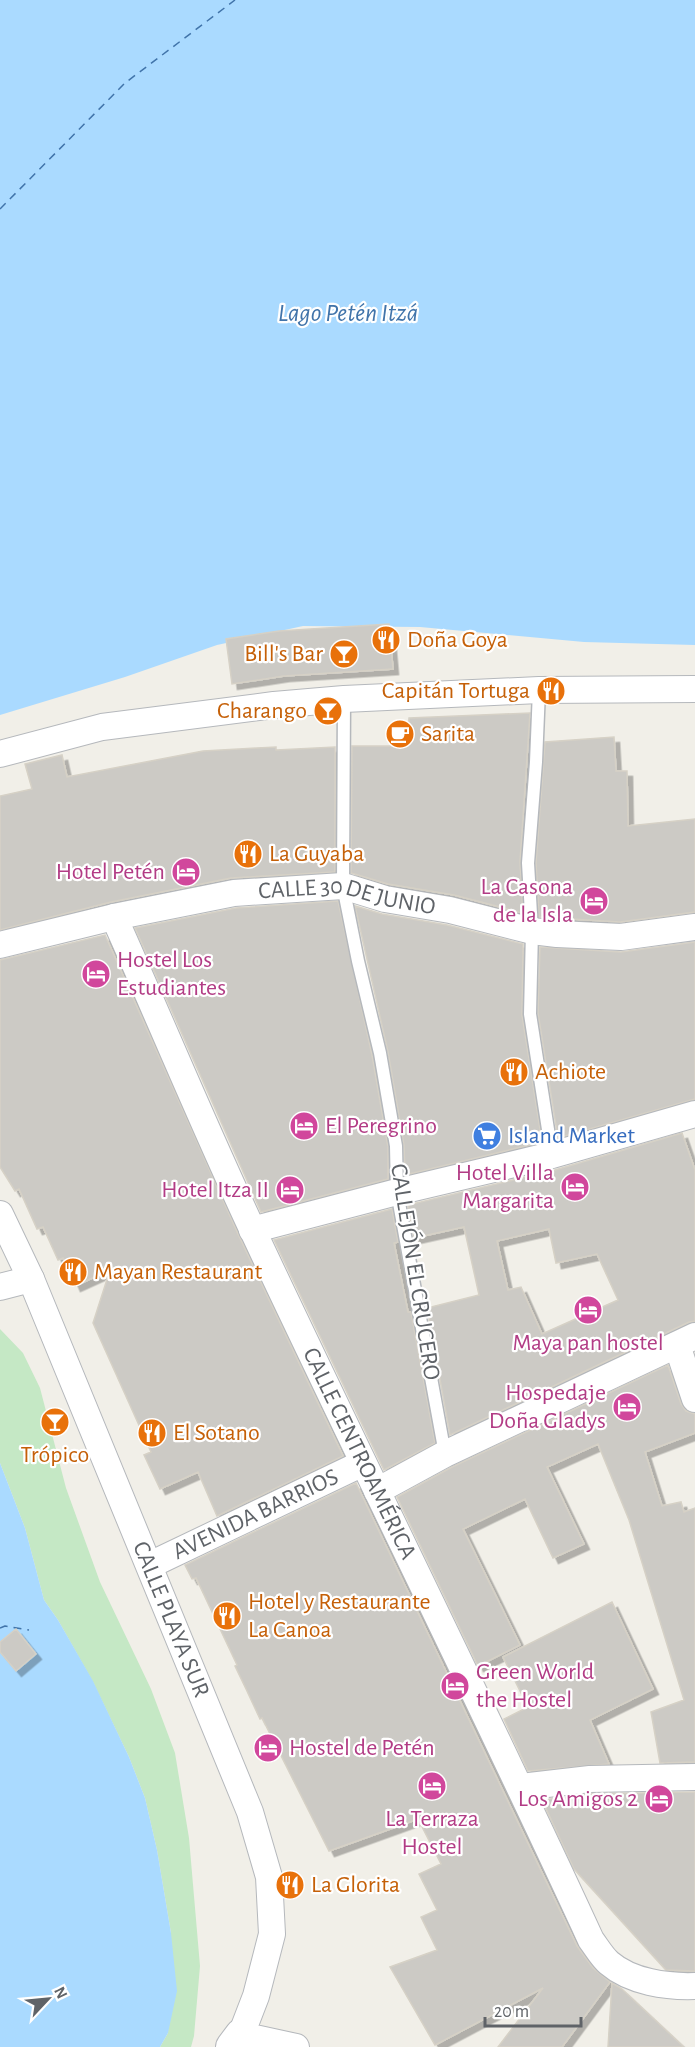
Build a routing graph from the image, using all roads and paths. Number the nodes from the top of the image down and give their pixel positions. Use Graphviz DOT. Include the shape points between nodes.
graph roads {
  1 [pos="695,689"];
  2 [pos="539,690"];
  3 [pos="344,699"];
  4 [pos="0,754"];
  5 [pos="343,886"];
  6 [pos="114,917"];
  7 [pos="695,927"];
  8 [pos="532,931"];
  9 [pos="0,945"];
  10 [pos="695,1114"];
  11 [pos="552,1155"];
  12 [pos="397,1191"];
  13 [pos="0,1214"];
  14 [pos="252,1230"];
  15 [pos="32,1278"];
  16 [pos="0,1287"];
  17 [pos="686,1341"];
  18 [pos="695,1399"];
  19 [pos="446,1454"];
  20 [pos="363,1463"];
  21 [pos="377,1491"];
  22 [pos="150,1565"];
  23 [pos="695,1777"];
  24 [pos="521,1787"];
  25 [pos="695,1986"];
  26 [pos="237,2041"];
  27 [pos="296,2047"];
  1 -- 2 [label="street"];
  2 -- 3 [label="street"];
  2 -- 8 [label="lane" via="528,863"];
  3 -- 4 [label="street" via="102,727"];
  3 -- 5 [label="lane, CALLEJÓN EL CRUCERO"];
  5 -- 6 [label="street, CALLE 30 DE JUNIO" via="234,893"];
  5 -- 8 [label="street, CALLE 30 DE JUNIO"];
  5 -- 12 [label="lane, CALLEJÓN EL CRUCERO" via="380,1053 396,1146"];
  6 -- 9 [label="street, CALLE 30 DE JUNIO"];
  6 -- 14 [label="street, CALLE CENTROAMÉRICA"];
  7 -- 8 [label="street, CALLE 30 DE JUNIO" via="621,937"];
  8 -- 11 [label="lane" via="530,1014"];
  10 -- 11 [label="street"];
  11 -- 12 [label="street"];
  12 -- 14 [label="street"];
  12 -- 19 [label="lane, CALLEJÓN EL CRUCERO"];
  13 -- 15 [label="street, CALLE PLAYA SUR"];
  14 -- 20 [label="street, CALLE CENTROAMÉRICA"];
  15 -- 16 [label="street"];
  15 -- 22 [label="street, CALLE PLAYA SUR"];
  17 -- 18 [label="street"];
  17 -- 19 [label="street, AVENIDA BARRIOS"];
  19 -- 21 [label="street, AVENIDA BARRIOS"];
  20 -- 21 [label="street, CALLE CENTROAMÉRICA"];
  20 -- 22 [label="street, AVENIDA BARRIOS"];
  21 -- 24 [label="street, CALLE CENTROAMÉRICA"];
  22 -- 26 [label="street, CALLE PLAYA SUR" via="250,1812 269,1877 272,1934 256,1996"];
  23 -- 24 [label="street" via="590,1779"];
  24 -- 25 [label="street, CALLE CENTROAMÉRICA" via="591,1940 608,1962 627,1976"];
  26 -- 27 [label="street"];
}
